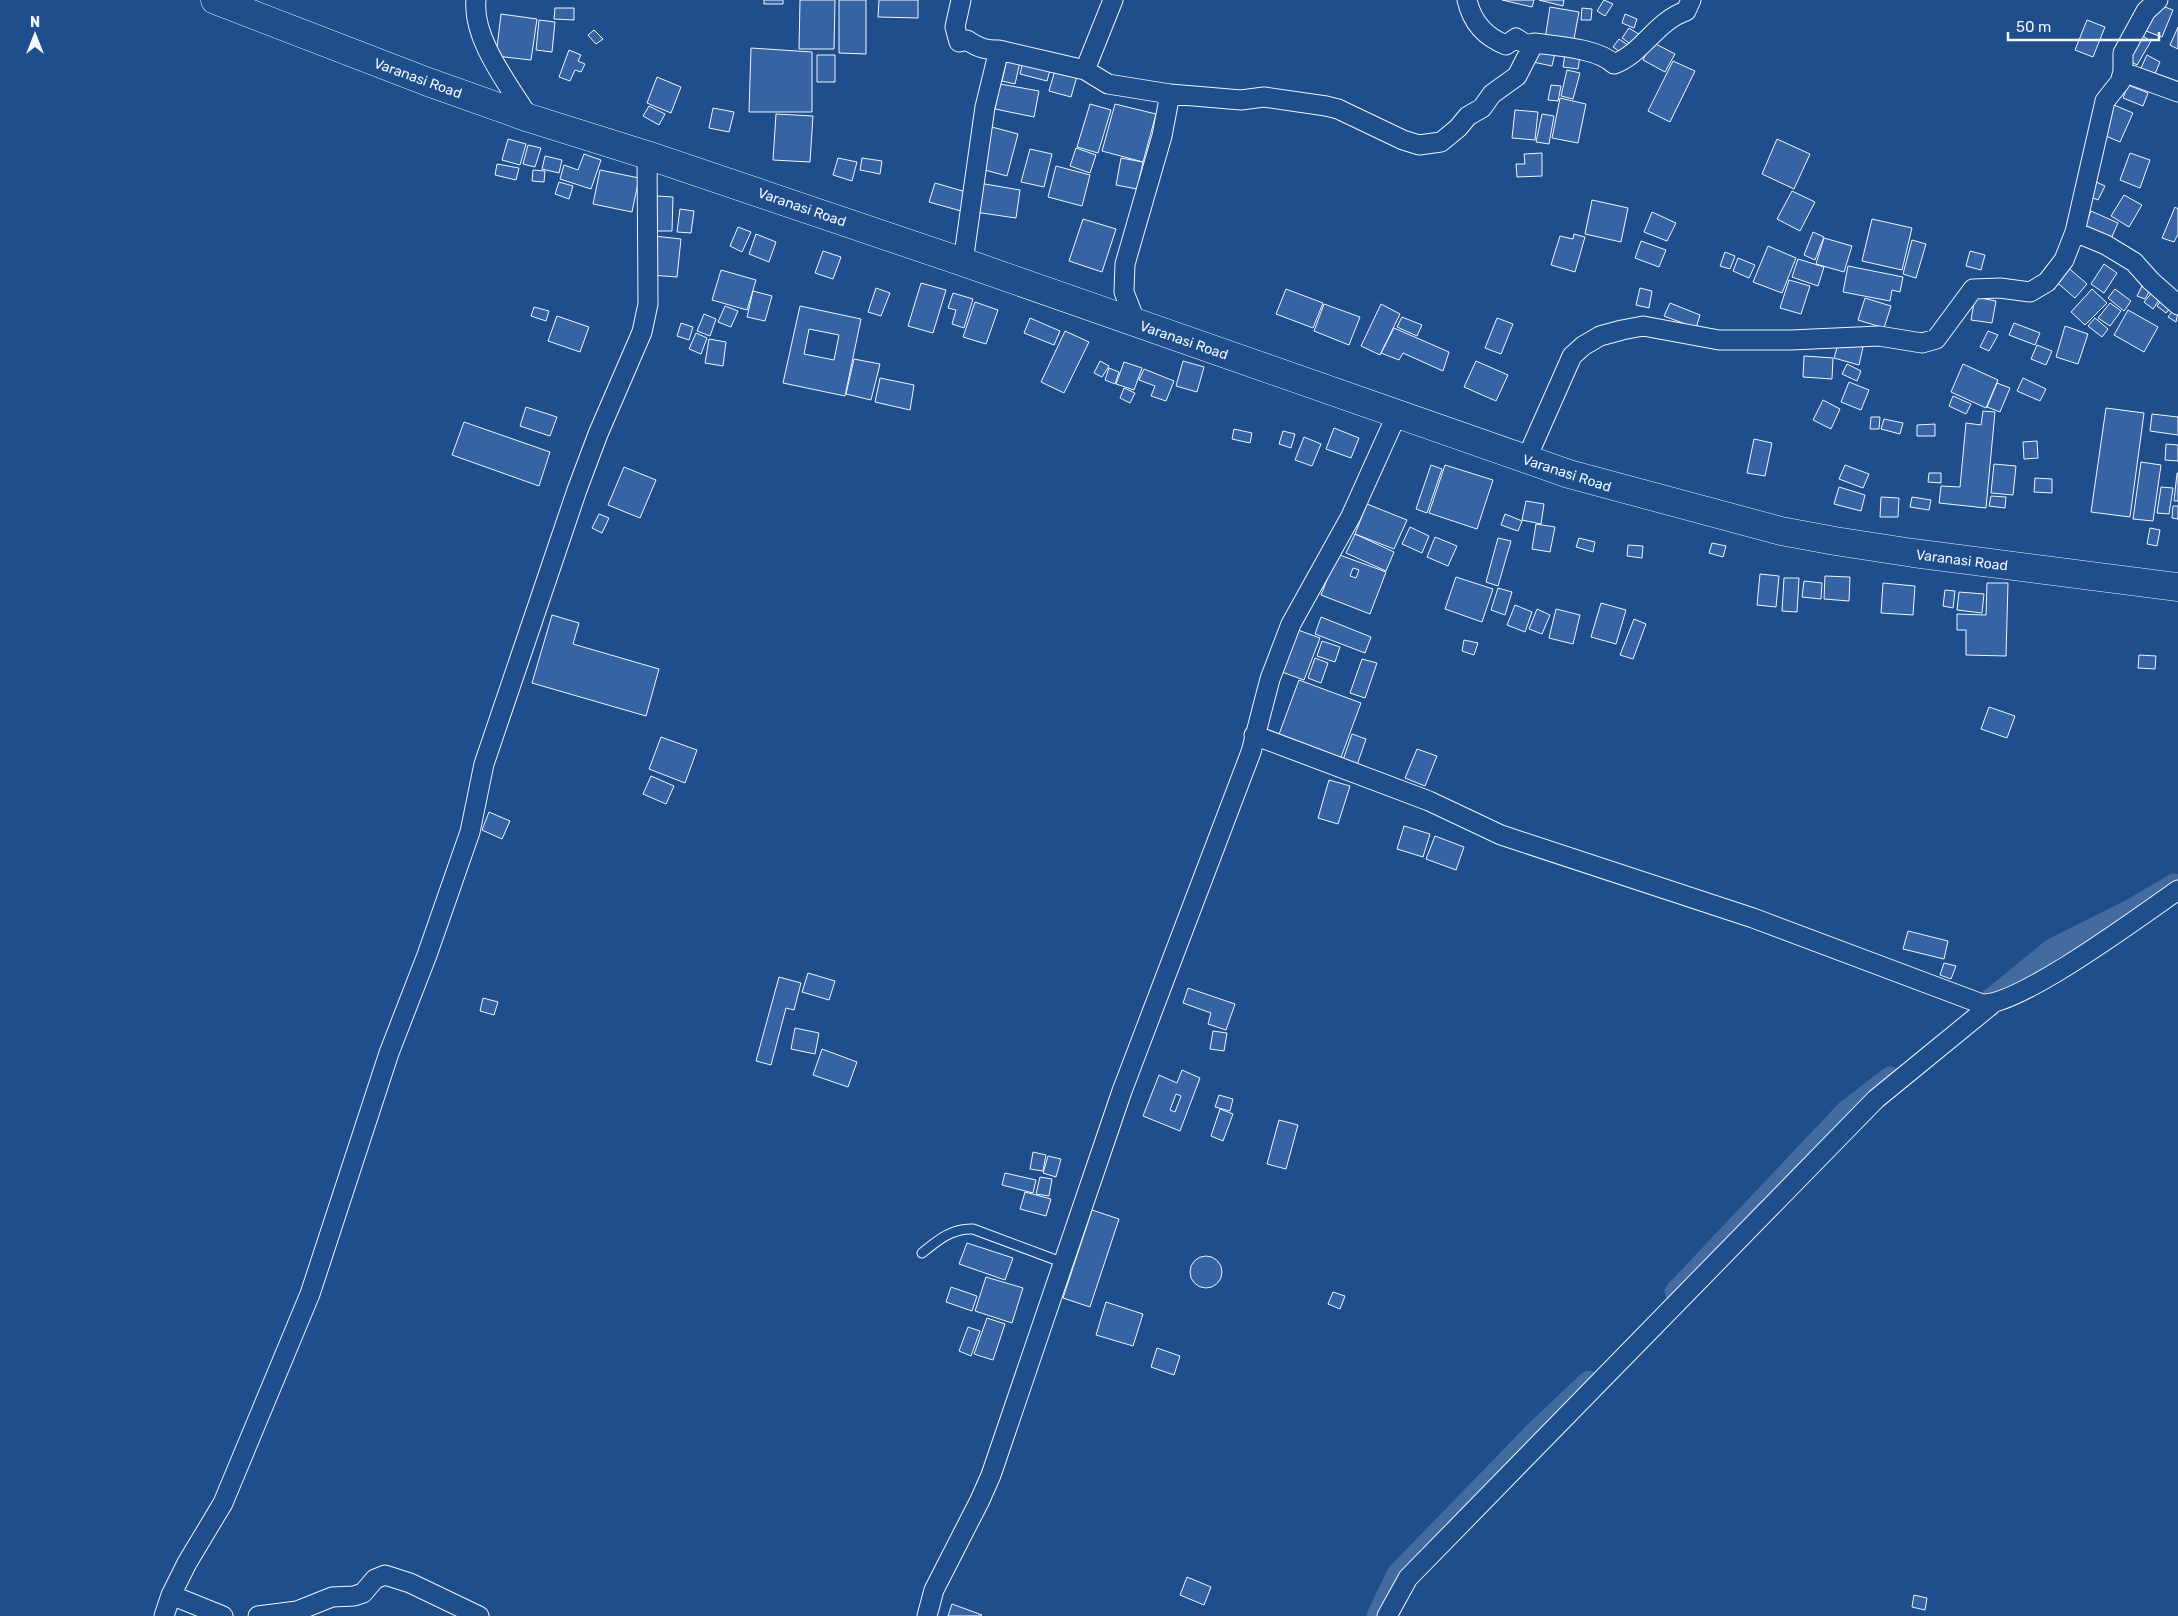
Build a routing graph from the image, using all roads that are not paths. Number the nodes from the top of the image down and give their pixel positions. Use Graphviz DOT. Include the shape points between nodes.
graph roads {
  1 [pos="215,0"];
  2 [pos="476,0"];
  3 [pos="961,0"];
  4 [pos="1113,0"];
  5 [pos="1467,0"];
  6 [pos="1691,0"];
  7 [pos="2158,0"];
  8 [pos="1534,43"];
  9 [pos="999,50"];
  10 [pos="1085,70"];
  11 [pos="2123,72"];
  12 [pos="2178,92"];
  13 [pos="1170,94"];
  14 [pos="529,118"];
  15 [pos="647,155"];
  16 [pos="2075,232"];
  17 [pos="964,262"];
  18 [pos="2178,304"];
  19 [pos="1136,324"];
  20 [pos="1397,414"];
  21 [pos="1526,460"];
  22 [pos="2178,587"];
  23 [pos="1254,736"];
  24 [pos="2178,890"];
  25 [pos="1991,1004"];
  26 [pos="922,1253"];
  27 [pos="1064,1264"];
  28 [pos="171,1595"];
  29 [pos="164,1616"];
  30 [pos="223,1616"];
  31 [pos="258,1616"];
  32 [pos="479,1616"];
  33 [pos="927,1616"];
  34 [pos="1387,1616"];
  1 -- 14 [label="highway, Varanasi Road"];
  2 -- 14 [label="street" via="474,12 480,36"];
  3 -- 9 [label="street" via="955,27 959,42 967,40 977,47"];
  4 -- 10 [label="street"];
  5 -- 8 [label="street" via="1475,22 1495,41 1506,45 1516,38 1527,45"];
  6 -- 8 [label="street" via="1686,11 1667,22 1625,60 1614,64 1595,54"];
  7 -- 11 [label="street" via="2146,11 2123,53"];
  8 -- 13 [label="street" via="1517,76 1492,94 1482,108 1468,116 1449,137 1429,144 1419,145 1404,140 1326,106 1264,97 1241,100"];
  9 -- 10 [label="street"];
  9 -- 17 [label="street" via="985,106"];
  10 -- 13 [label="street" via="1108,84"];
  11 -- 12 [label="street"];
  11 -- 16 [label="street" via="2120,82 2105,101"];
  13 -- 19 [label="street" via="1160,144 1125,264 1124,292"];
  14 -- 15 [label="highway, Varanasi Road"];
  15 -- 17 [label="highway, Varanasi Road"];
  15 -- 28 [label="street" via="648,304 642,332 577,490 484,764 470,832 389,1053 307,1302 223,1503"];
  16 -- 18 [label="street" via="2134,262 2150,281"];
  16 -- 21 [label="street" via="2064,260 2047,282 2030,292 2000,288 1973,290 1936,339 1922,343 1879,336 1718,340 1643,326 1600,336 1572,356"];
  17 -- 19 [label="highway, Varanasi Road"];
  19 -- 20 [label="highway, Varanasi Road"];
  20 -- 21 [label="highway, Varanasi Road"];
  20 -- 23 [label="street" via="1351,516 1291,624 1277,658"];
  21 -- 22 [label="highway, Varanasi Road" via="1625,491 1781,531 1913,554"];
  23 -- 25 [label="street" via="1429,801 1501,835 1753,918 1969,1000"];
  23 -- 27 [label="street" via="1251,752 1122,1091"];
  24 -- 25 [label="street" via="2063,968"];
  25 -- 34 [label="street" via="1876,1099 1408,1578"];
  26 -- 27 [label="lane" via="962,1228 973,1229"];
  27 -- 33 [label="street" via="991,1475 934,1590"];
  28 -- 29 [label="street"];
  28 -- 30 [label="street"];
  31 -- 32 [label="street" via="297,1610 332,1597 354,1596 363,1593 375,1579 385,1575 410,1583"];
}
